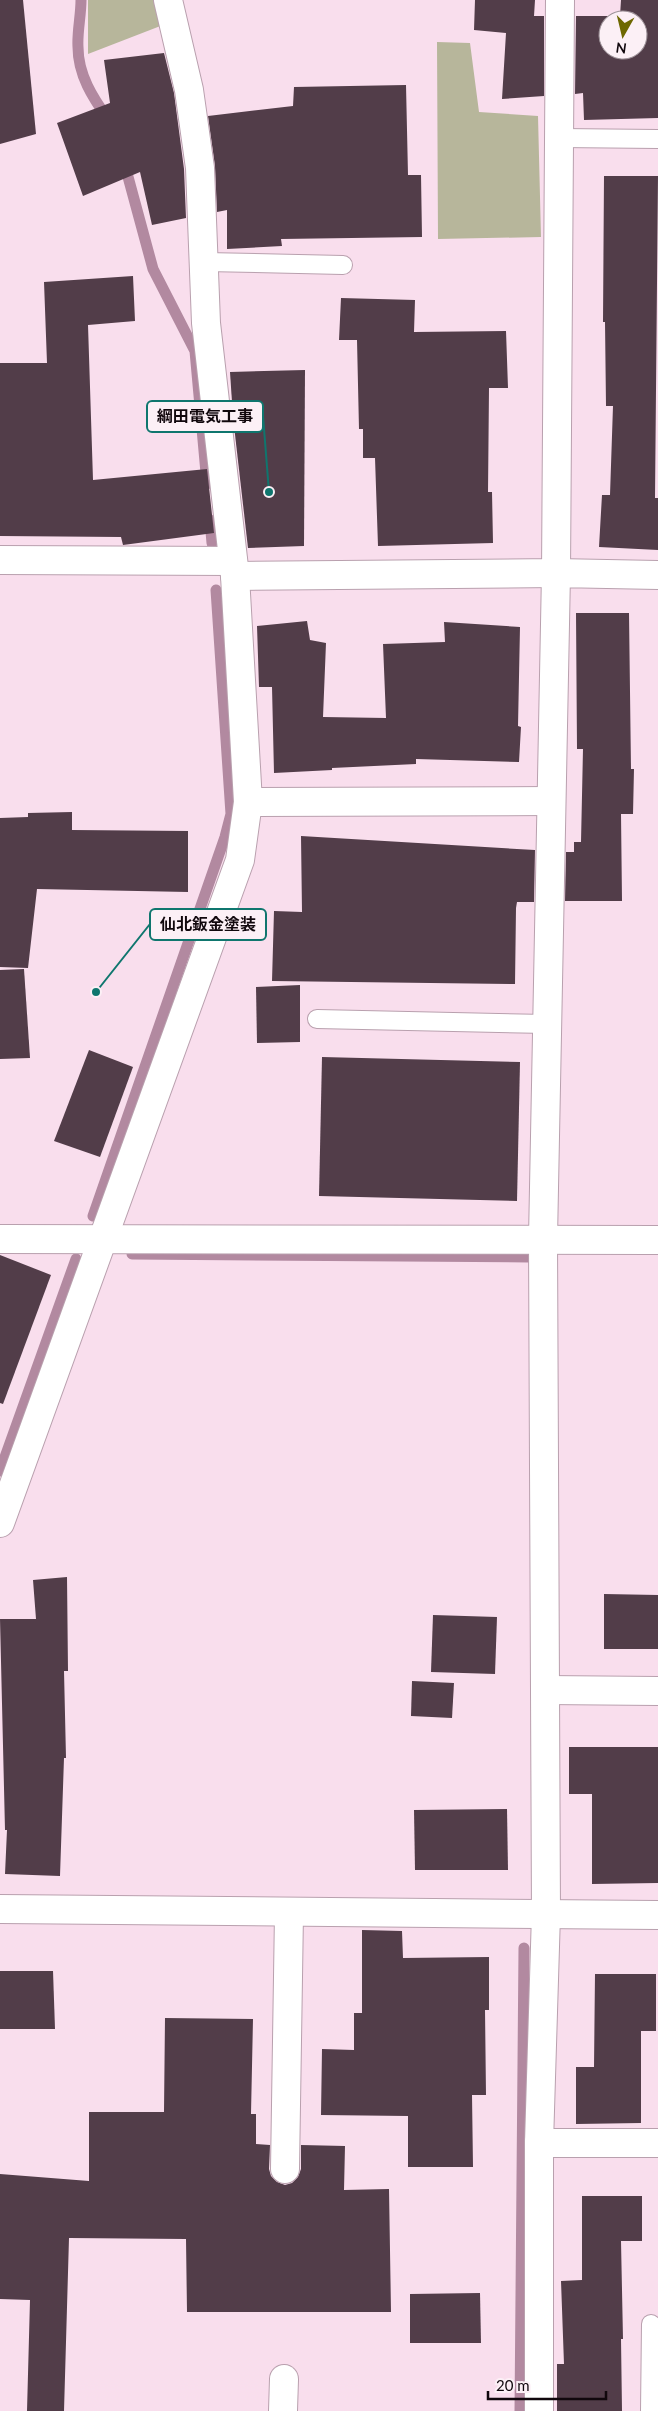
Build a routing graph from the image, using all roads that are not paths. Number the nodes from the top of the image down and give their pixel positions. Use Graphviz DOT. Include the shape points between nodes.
graph roads {
  1 [pos="168,0"];
  2 [pos="560,0"];
  3 [pos="560,138"];
  4 [pos="658,139"];
  5 [pos="205,262"];
  6 [pos="343,265"];
  7 [pos="0,560"];
  8 [pos="234,569"];
  9 [pos="556,573"];
  10 [pos="658,575"];
  11 [pos="551,801"];
  12 [pos="248,802"];
  13 [pos="317,1019"];
  14 [pos="547,1024"];
  15 [pos="104,1238"];
  16 [pos="0,1239"];
  17 [pos="543,1239"];
  18 [pos="658,1240"];
  19 [pos="0,1523"];
  20 [pos="545,1690"];
  21 [pos="658,1691"];
  22 [pos="0,1909"];
  23 [pos="289,1913"];
  24 [pos="546,1914"];
  25 [pos="658,1915"];
  26 [pos="539,2143"];
  27 [pos="658,2143"];
  28 [pos="285,2169"];
  29 [pos="651,2324"];
  30 [pos="284,2378"];
  31 [pos="283,2411"];
  32 [pos="539,2411"];
  33 [pos="650,2411"];
  1 -- 5 [label="street" via="188,90 200,168"];
  2 -- 3 [label="street"];
  3 -- 4 [label="lane"];
  3 -- 9 [label="street"];
  5 -- 6 [label="lane"];
  5 -- 8 [label="street" via="206,323"];
  7 -- 8 [label="street"];
  8 -- 9 [label="street"];
  8 -- 12 [label="street"];
  9 -- 10 [label="street"];
  9 -- 11 [label="street"];
  11 -- 12 [label="street"];
  11 -- 14 [label="street"];
  12 -- 15 [label="street" via="240,860"];
  13 -- 14 [label="lane"];
  14 -- 17 [label="street"];
  15 -- 16 [label="street"];
  15 -- 17 [label="street"];
  15 -- 19 [label="street"];
  17 -- 18 [label="street"];
  17 -- 20 [label="street"];
  20 -- 21 [label="street"];
  20 -- 24 [label="street"];
  22 -- 23 [label="street"];
  23 -- 24 [label="street"];
  23 -- 28 [label="street"];
  24 -- 25 [label="street"];
  24 -- 26 [label="street"];
  26 -- 27 [label="street"];
  26 -- 32 [label="street"];
  29 -- 33 [label="lane"];
  30 -- 31 [label="street"];
}
